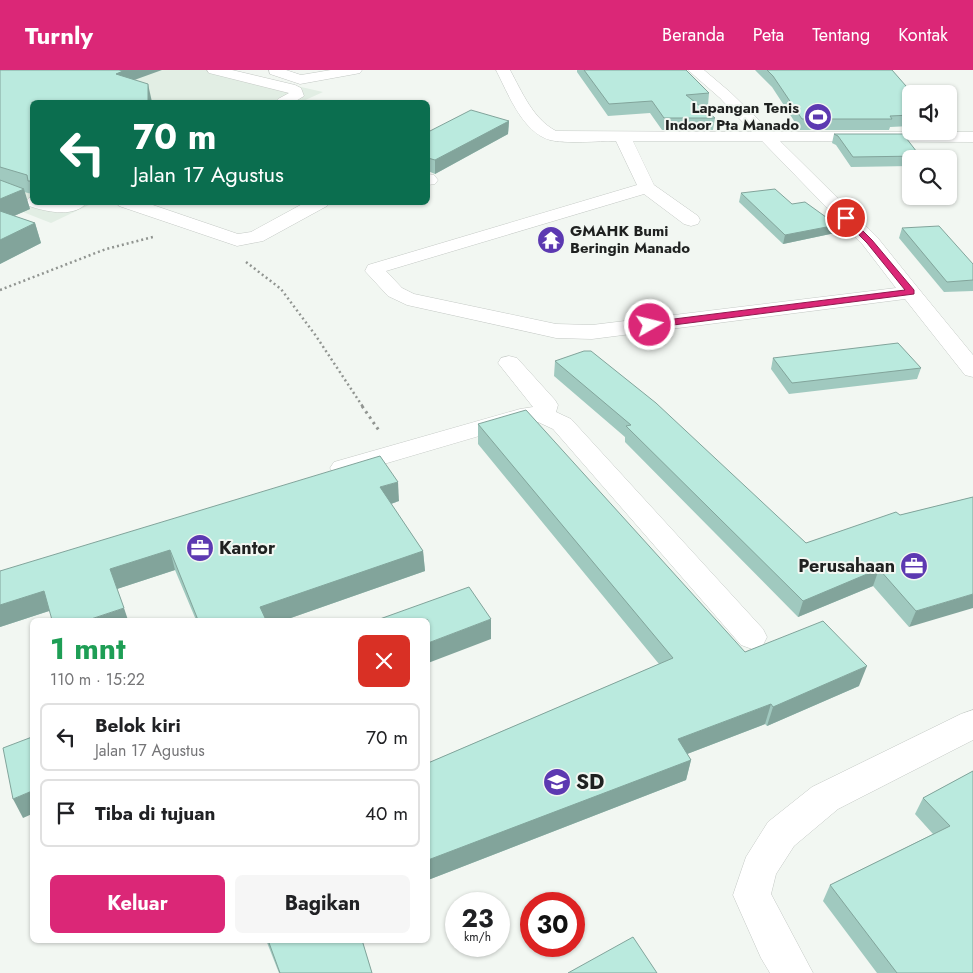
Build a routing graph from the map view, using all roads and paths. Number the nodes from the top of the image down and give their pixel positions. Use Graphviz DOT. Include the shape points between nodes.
graph roads {
  1 [pos="214,70"];
  2 [pos="271,70"];
  3 [pos="355,70"];
  4 [pos="503,70"];
  5 [pos="695,70"];
  6 [pos="287,100"];
  7 [pos="622,136"];
  8 [pos="765,136"];
  9 [pos="973,137"];
  10 [pos="647,188"];
  11 [pos="42,205"];
  12 [pos="69,205"];
  13 [pos="134,205"];
  14 [pos="316,205"];
  15 [pos="691,220"];
  16 [pos="157,237"];
  17 [pos="240,257"];
  18 [pos="0,290"];
  19 [pos="911,292"];
  20 [pos="508,363"];
  21 [pos="973,370"];
  22 [pos="543,415"];
  23 [pos="393,452"];
  24 [pos="318,475"];
  25 [pos="752,636"];
  26 [pos="973,724"];
  27 [pos="793,973"];
  1 -- 6 [label="street" via="296,91 296,96"];
  2 -- 3 [label="street" via="300,80"];
  4 -- 7 [label="street" via="522,105 545,133 566,137"];
  5 -- 8 [label="street"];
  7 -- 8 [label="street"];
  7 -- 10 [label="street"];
  8 -- 9 [label="street"];
  8 -- 19 [label="street" via="870,242"];
  10 -- 15 [label="street"];
  10 -- 19 [label="street" via="375,271 395,292 407,299 569,332 617,330"];
  11 -- 12 [label="street" via="60,208"];
  13 -- 14 [label="street" via="237,240 247,240"];
  16 -- 18 [label="path" via="106,250"];
  17 -- 23 [label="path" via="281,290 316,336"];
  19 -- 21 [label="street"];
  20 -- 22 [label="street" via="546,405"];
  22 -- 23 [label="street" via="529,414"];
  22 -- 25 [label="street" via="562,424"];
  23 -- 24 [label="street"];
  26 -- 27 [label="street" via="826,798 781,834 758,868 752,895 774,944"];
}
